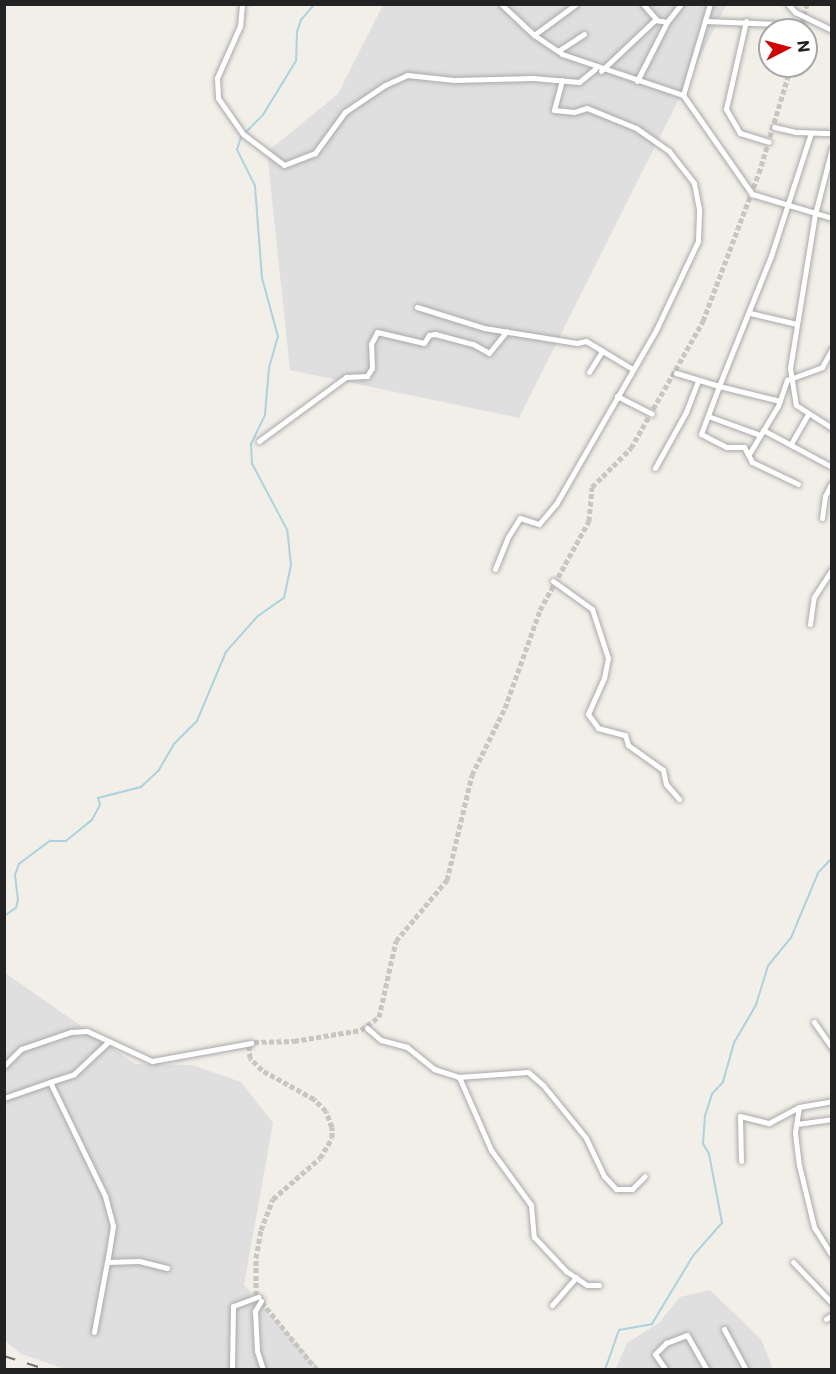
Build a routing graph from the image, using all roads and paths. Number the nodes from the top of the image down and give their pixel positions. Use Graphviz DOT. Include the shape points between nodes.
graph roads {
  1 [pos="242,4"];
  2 [pos="501,4"];
  3 [pos="576,4"];
  4 [pos="643,4"];
  5 [pos="681,4"];
  6 [pos="788,4"];
  7 [pos="708,6"];
  8 [pos="656,20"];
  9 [pos="705,21"];
  10 [pos="746,21"];
  11 [pos="667,22"];
  12 [pos="758,22"];
  13 [pos="831,30"];
  14 [pos="584,34"];
  15 [pos="534,35"];
  16 [pos="558,51"];
  17 [pos="598,70"];
  18 [pos="562,80"];
  19 [pos="637,81"];
  20 [pos="683,96"];
  21 [pos="774,127"];
  22 [pos="811,133"];
  23 [pos="831,133"];
  24 [pos="769,142"];
  25 [pos="831,148"];
  26 [pos="789,207"];
  27 [pos="815,214"];
  28 [pos="831,218"];
  29 [pos="417,308"];
  30 [pos="750,313"];
  31 [pos="797,324"];
  32 [pos="507,332"];
  33 [pos="831,349"];
  34 [pos="602,351"];
  35 [pos="631,368"];
  36 [pos="589,372"];
  37 [pos="676,373"];
  38 [pos="790,377"];
  39 [pos="698,381"];
  40 [pos="719,386"];
  41 [pos="617,396"];
  42 [pos="780,401"];
  43 [pos="652,414"];
  44 [pos="808,414"];
  45 [pos="708,416"];
  46 [pos="831,426"];
  47 [pos="761,432"];
  48 [pos="259,441"];
  49 [pos="792,442"];
  50 [pos="749,454"];
  51 [pos="831,467"];
  52 [pos="655,468"];
  53 [pos="831,483"];
  54 [pos="798,484"];
  55 [pos="822,518"];
  56 [pos="495,569"];
  57 [pos="831,570"];
  58 [pos="554,581"];
  59 [pos="810,624"];
  60 [pos="680,799"];
  61 [pos="814,1022"];
  62 [pos="367,1028"];
  63 [pos="109,1041"];
  64 [pos="251,1043"];
  65 [pos="831,1048"];
  66 [pos="4,1066"];
  67 [pos="459,1077"];
  68 [pos="50,1082"];
  69 [pos="4,1098"];
  70 [pos="831,1101"];
  71 [pos="800,1107"];
  72 [pos="831,1119"];
  73 [pos="797,1124"];
  74 [pos="741,1161"];
  75 [pos="645,1176"];
  76 [pos="831,1256"];
  77 [pos="107,1262"];
  78 [pos="793,1262"];
  79 [pos="167,1268"];
  80 [pos="576,1277"];
  81 [pos="599,1285"];
  82 [pos="831,1303"];
  83 [pos="552,1305"];
  84 [pos="724,1329"];
  85 [pos="94,1332"];
  86 [pos="232,1370"];
  87 [pos="262,1370"];
  88 [pos="666,1370"];
  89 [pos="707,1370"];
  90 [pos="746,1370"];
  1 -- 18 [label="street" via="233,45 217,78 218,98 243,134 284,165 315,153 345,112 407,75 454,80"];
  2 -- 15 [label="street"];
  3 -- 15 [label="street"];
  4 -- 8 [label="street"];
  5 -- 11 [label="street"];
  6 -- 13 [label="street" via="795,12"];
  7 -- 9 [label="street"];
  8 -- 11 [label="street"];
  8 -- 17 [label="street"];
  9 -- 10 [label="street"];
  9 -- 20 [label="street"];
  10 -- 12 [label="street"];
  10 -- 24 [label="street" via="726,108 740,133"];
  11 -- 19 [label="street"];
  14 -- 16 [label="street"];
  15 -- 16 [label="street"];
  16 -- 17 [label="street"];
  17 -- 18 [label="street" via="585,81"];
  17 -- 19 [label="street"];
  18 -- 35 [label="street" via="554,110 574,112 587,108 636,128 669,151 694,183 697,194 698,241 656,330"];
  19 -- 20 [label="street"];
  20 -- 26 [label="street" via="752,194"];
  21 -- 22 [label="street"];
  22 -- 23 [label="street"];
  22 -- 26 [label="street"];
  25 -- 27 [label="street"];
  26 -- 27 [label="street"];
  26 -- 30 [label="street"];
  27 -- 28 [label="street"];
  27 -- 31 [label="street"];
  29 -- 32 [label="street"];
  30 -- 31 [label="street"];
  30 -- 40 [label="street"];
  31 -- 38 [label="street"];
  32 -- 34 [label="street" via="577,343 586,341"];
  32 -- 48 [label="street" via="490,353 435,334 423,343 377,332 370,344 372,368 367,376 346,378"];
  33 -- 38 [label="street" via="822,367"];
  34 -- 35 [label="street"];
  34 -- 36 [label="street"];
  35 -- 41 [label="street"];
  37 -- 39 [label="street"];
  38 -- 42 [label="street"];
  38 -- 44 [label="street" via="796,405"];
  39 -- 40 [label="street"];
  39 -- 52 [label="street"];
  40 -- 42 [label="street"];
  40 -- 45 [label="street"];
  41 -- 43 [label="street"];
  41 -- 56 [label="street" via="556,504 539,524 520,518"];
  42 -- 47 [label="street"];
  44 -- 46 [label="street"];
  44 -- 49 [label="street"];
  45 -- 47 [label="street"];
  45 -- 50 [label="street" via="702,437 726,447 744,447"];
  47 -- 49 [label="street"];
  47 -- 50 [label="street"];
  49 -- 51 [label="street"];
  50 -- 54 [label="street" via="752,462"];
  53 -- 55 [label="street"];
  57 -- 59 [label="street" via="814,597"];
  58 -- 60 [label="street" via="592,609 608,658 588,714 598,728 625,735 628,745 663,770 666,784"];
  61 -- 65 [label="street"];
  62 -- 67 [label="street" via="380,1039 407,1047 434,1069"];
  63 -- 64 [label="street" via="152,1061"];
  63 -- 66 [label="street" via="87,1031 71,1032 21,1049"];
  63 -- 68 [label="street" via="79,1071"];
  67 -- 75 [label="street" via="495,1077 521,1070 529,1073 586,1138 604,1176 616,1189 632,1189"];
  67 -- 80 [label="street" via="492,1151 531,1206 534,1237 552,1260"];
  68 -- 69 [label="street"];
  68 -- 77 [label="street" via="105,1196 113,1226"];
  70 -- 71 [label="street"];
  71 -- 73 [label="street"];
  71 -- 74 [label="street" via="769,1124 740,1116"];
  72 -- 73 [label="street"];
  73 -- 76 [label="street" via="799,1165 806,1197 818,1235"];
  77 -- 79 [label="street" via="139,1261"];
  77 -- 85 [label="street"];
  78 -- 82 [label="street"];
  80 -- 81 [label="street" via="587,1285"];
  80 -- 83 [label="street"];
  84 -- 90 [label="street"];
  86 -- 87 [label="street" via="233,1306 259,1299 255,1311"];
  88 -- 89 [label="street" via="655,1354 666,1343 687,1335"];
}
